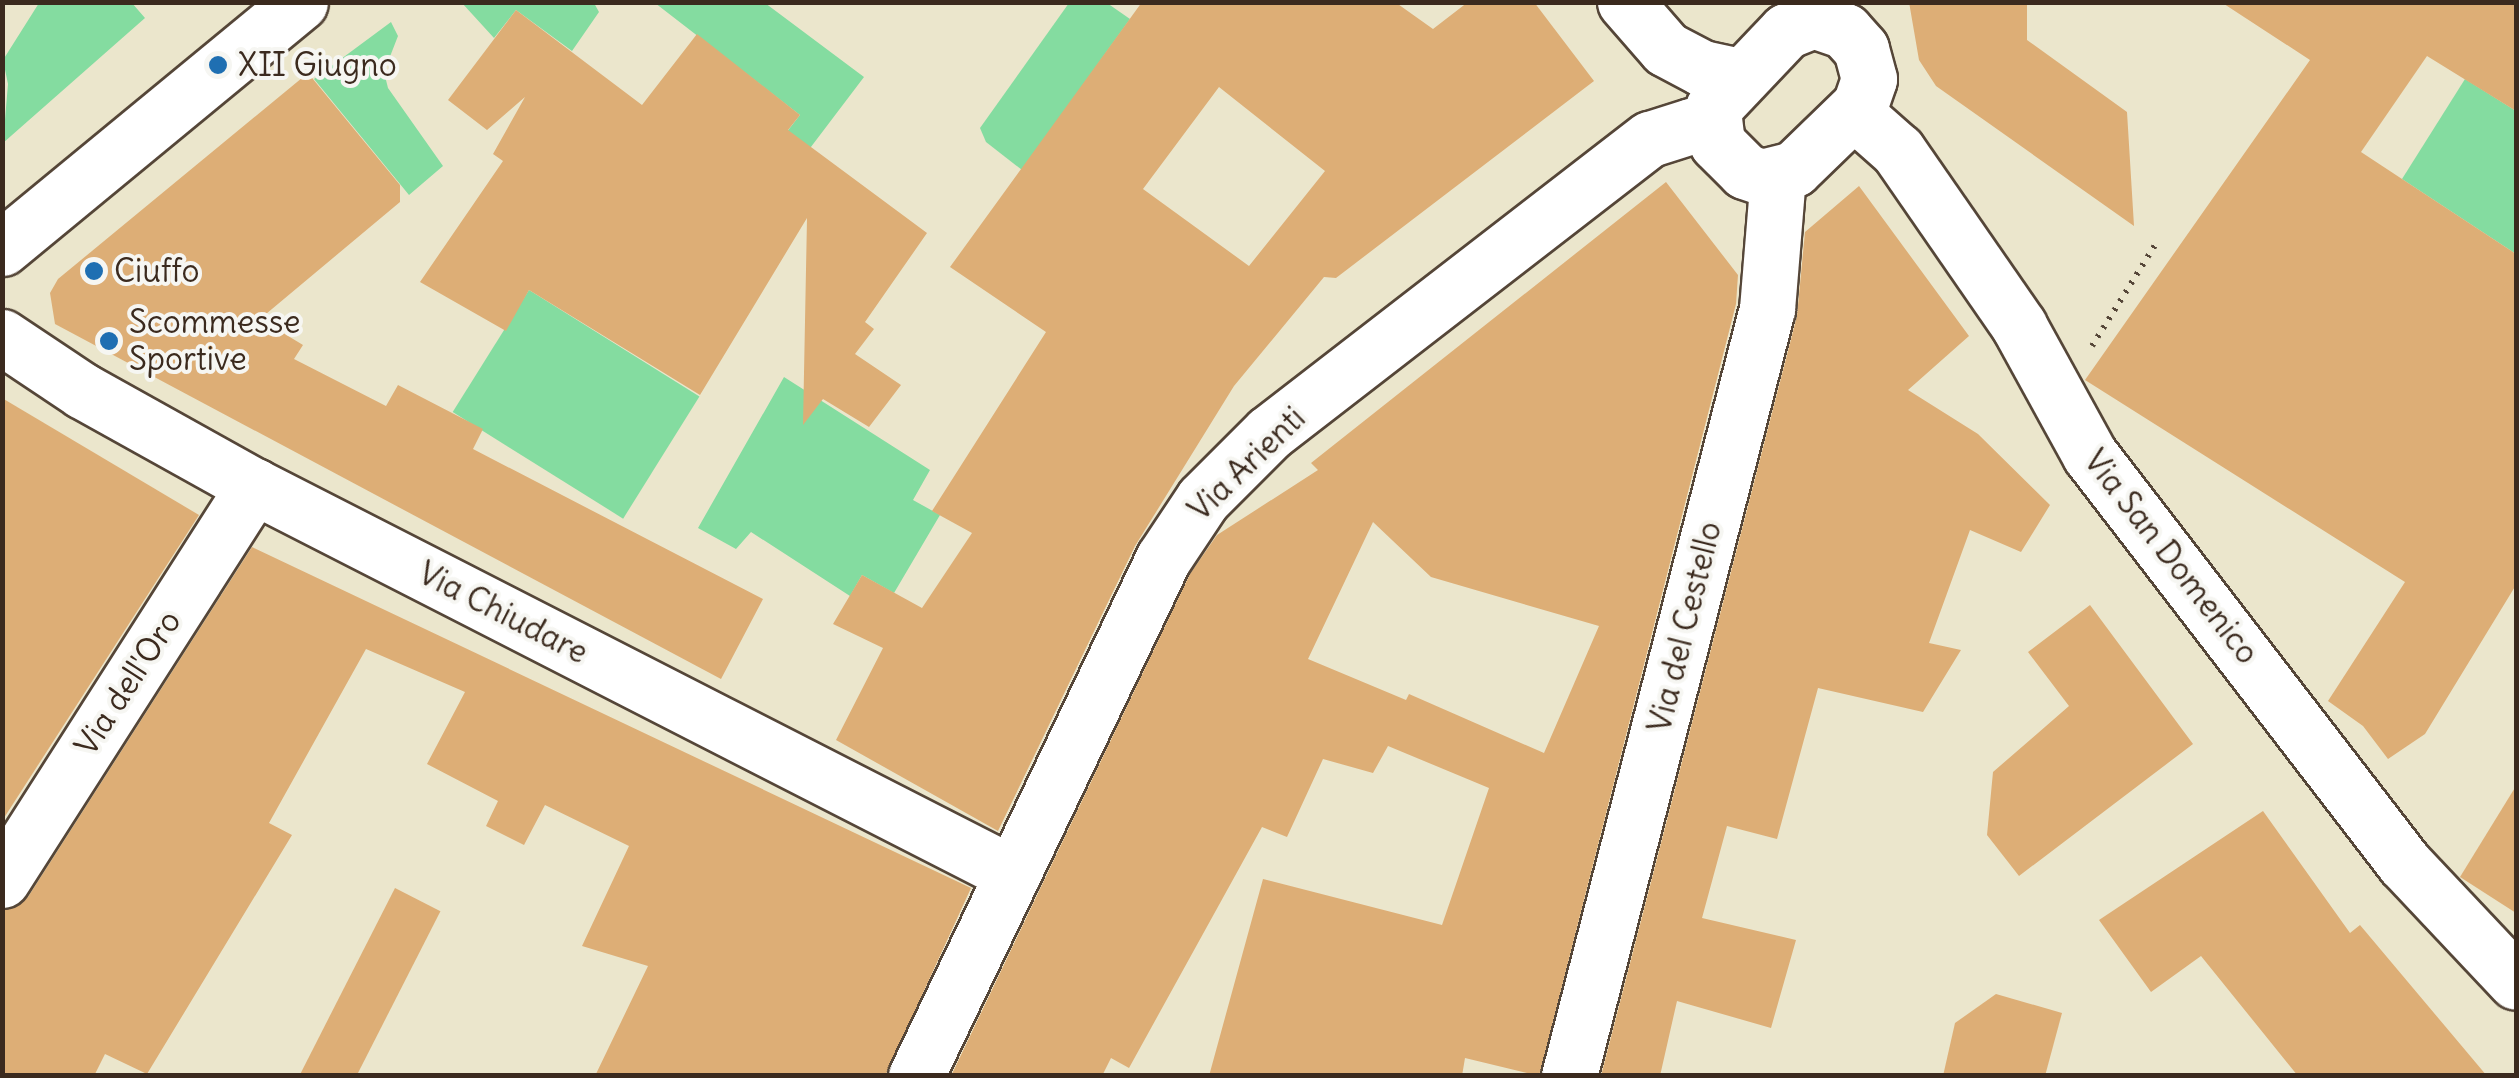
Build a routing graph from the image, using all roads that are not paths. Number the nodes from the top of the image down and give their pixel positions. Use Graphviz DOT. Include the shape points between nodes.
graph roads {
  1 [pos="300,2"];
  2 [pos="1625,2"];
  3 [pos="1819,11"];
  4 [pos="1740,76"];
  5 [pos="1854,113"];
  6 [pos="1710,128"];
  7 [pos="1778,176"];
  8 [pos="2,248"];
  9 [pos="2,336"];
  10 [pos="254,486"];
  11 [pos="1013,874"];
  12 [pos="2,880"];
  13 [pos="2516,982"];
  14 [pos="916,1076"];
  15 [pos="1569,1076"];
  1 -- 8 [label="street"];
  2 -- 4 [label="street" via="1666,49 1702,68"];
  3 -- 4 [label="street" via="1786,31"];
  3 -- 5 [label="street" via="1845,31 1868,63 1870,78"];
  4 -- 6 [label="street" via="1713,108"];
  5 -- 7 [label="street"];
  5 -- 13 [label="street, Via San Domenico" via="1898,151 2020,326 2090,455 2404,863"];
  6 -- 7 [label="street" via="1745,171"];
  6 -- 11 [label="street, Via Arienti" via="1691,126 1650,139 1269,433 1203,499 1163,559"];
  7 -- 15 [label="street, Via del Cestello" via="1768,309"];
  9 -- 10 [label="street, Via Chiudare" via="83,391"];
  10 -- 11 [label="street, Via Chiudare"];
  10 -- 12 [label="street, Via dell'Oro"];
  11 -- 14 [label="street, Via Arienti"];
}
